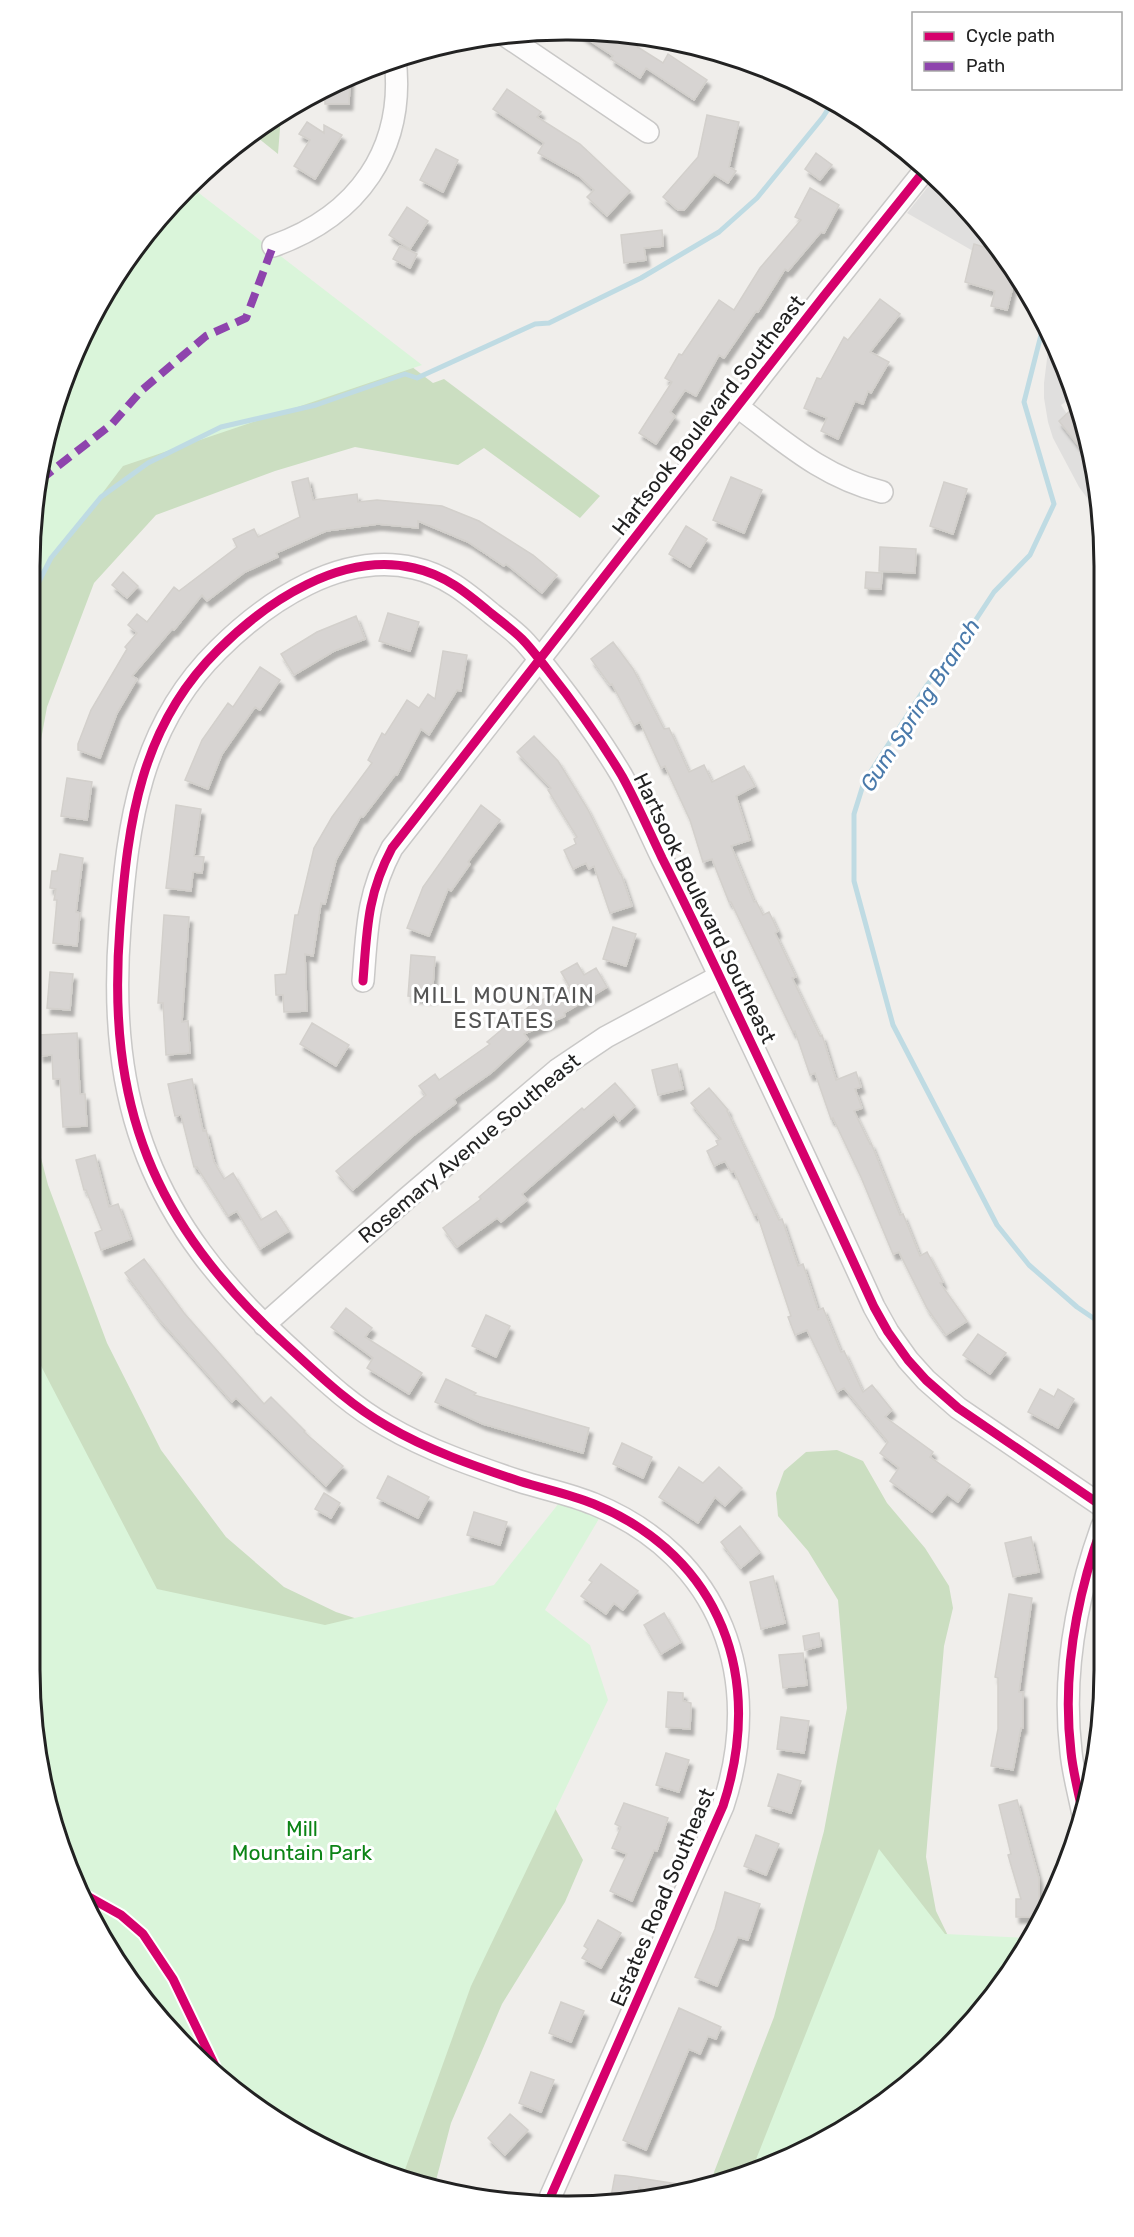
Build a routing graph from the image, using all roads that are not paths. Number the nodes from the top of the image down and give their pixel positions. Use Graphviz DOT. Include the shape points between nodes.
graph roads {
  1 [pos="517,43"];
  2 [pos="396,69"];
  3 [pos="648,132"];
  4 [pos="920,176"];
  5 [pos="273,246"];
  6 [pos="738,407"];
  7 [pos="882,492"];
  8 [pos="540,660"];
  9 [pos="720,976"];
  10 [pos="363,981"];
  11 [pos="264,1325"];
  12 [pos="1094,1501"];
  13 [pos="1094,1549"];
  14 [pos="1079,1793"];
  15 [pos="551,2196"];
  1 -- 3 [label="street"];
  2 -- 5 [label="street" via="393,127 370,175 354,196 317,227"];
  4 -- 6 [label="street, Hartsook Boulevard Southeast"];
  6 -- 7 [label="street" via="812,463"];
  6 -- 8 [label="street, Hartsook Boulevard Southeast"];
  8 -- 9 [label="street, Hartsook Boulevard Southeast" via="573,701 621,776"];
  8 -- 10 [label="street" via="392,848 374,887 368,913"];
  8 -- 11 [label="street, Estates Road Southeast" via="523,639 452,583 414,568 365,565 341,570 291,594 227,640 199,668 157,735 135,803 119,935 117,1004 130,1107 165,1197 188,1236"];
  9 -- 11 [label="street, Rosemary Avenue Southeast" via="606,1037 557,1070"];
  9 -- 12 [label="street, Hartsook Boulevard Southeast" via="888,1332 926,1380 958,1408"];
  11 -- 15 [label="street, Estates Road Southeast" via="346,1400 384,1425 466,1463 587,1501 643,1531 686,1569 722,1622 738,1685 739,1724 729,1788"];
  13 -- 14 [label="street" via="1071,1647 1068,1692 1071,1754"];
}
